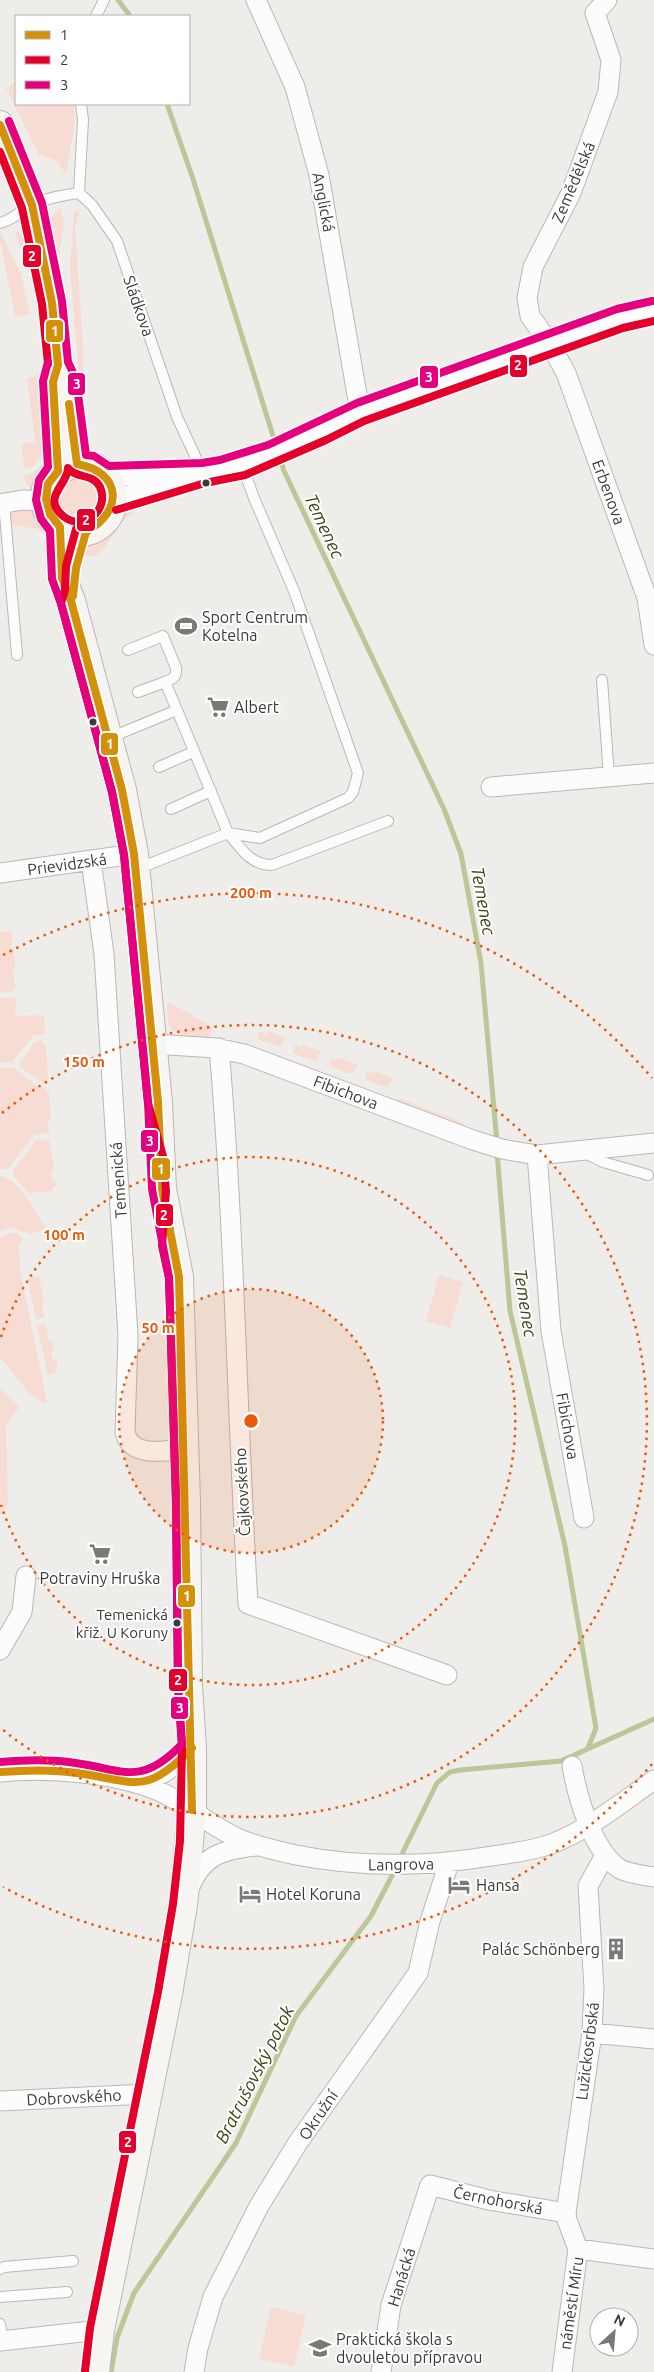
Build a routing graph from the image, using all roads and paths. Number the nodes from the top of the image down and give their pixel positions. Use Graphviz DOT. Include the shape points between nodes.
graph roads {
  1 [pos="104,0"];
  2 [pos="256,0"];
  3 [pos="597,4"];
  4 [pos="96,15"];
  5 [pos="81,105"];
  6 [pos="0,125"];
  7 [pos="79,193"];
  8 [pos="14,216"];
  9 [pos="654,311"];
  10 [pos="550,344"];
  11 [pos="360,412"];
  12 [pos="242,464"];
  13 [pos="67,468"];
  14 [pos="203,472"];
  15 [pos="110,488"];
  16 [pos="45,500"];
  17 [pos="2,503"];
  18 [pos="73,529"];
  19 [pos="654,645"];
  20 [pos="128,650"];
  21 [pos="17,655"];
  22 [pos="602,680"];
  23 [pos="165,682"];
  24 [pos="138,692"];
  25 [pos="177,710"];
  26 [pos="109,738"];
  27 [pos="193,752"];
  28 [pos="159,767"];
  29 [pos="654,772"];
  30 [pos="608,776"];
  31 [pos="491,786"];
  32 [pos="212,791"];
  33 [pos="171,809"];
  34 [pos="388,821"];
  35 [pos="228,833"];
  36 [pos="91,860"];
  37 [pos="135,862"];
  38 [pos="0,873"];
  39 [pos="153,1044"];
  40 [pos="219,1048"];
  41 [pos="654,1143"];
  42 [pos="580,1150"];
  43 [pos="537,1155"];
  44 [pos="648,1175"];
  45 [pos="184,1449"];
  46 [pos="584,1518"];
  47 [pos="26,1576"];
  48 [pos="0,1650"];
  49 [pos="447,1675"];
  50 [pos="192,1748"];
  51 [pos="572,1766"];
  52 [pos="0,1772"];
  53 [pos="654,1780"];
  54 [pos="134,1783"];
  55 [pos="192,1810"];
  56 [pos="589,1824"];
  57 [pos="256,1846"];
  58 [pos="605,1855"];
  59 [pos="449,1863"];
  60 [pos="654,1877"];
  61 [pos="183,1905"];
  62 [pos="592,2033"];
  63 [pos="654,2039"];
  64 [pos="148,2094"];
  65 [pos="0,2101"];
  66 [pos="430,2185"];
  67 [pos="566,2213"];
  68 [pos="578,2249"];
  69 [pos="654,2259"];
  70 [pos="73,2260"];
  71 [pos="0,2269"];
  72 [pos="66,2292"];
  73 [pos="0,2297"];
  74 [pos="100,2330"];
  75 [pos="1,2335"];
  76 [pos="95,2372"];
  77 [pos="194,2372"];
  78 [pos="381,2372"];
  79 [pos="562,2372"];
  1 -- 4 [label="lane"];
  2 -- 11 [label="street, Anglická" via="294,87 319,175"];
  3 -- 10 [label="street, Zemědělská" via="611,60 608,92 571,194 532,267 527,298 530,316"];
  5 -- 7 [label="lane"];
  6 -- 8 [label="street"];
  7 -- 8 [label="lane"];
  7 -- 14 [label="lane, Sládkova" via="92,205 117,241 177,417"];
  8 -- 13 [label="street" via="52,304 58,365 53,382"];
  9 -- 10 [label="street" via="620,318"];
  10 -- 11 [label="street"];
  10 -- 19 [label="street, Erbenova" via="566,372 648,598"];
  11 -- 12 [label="street" via="278,451"];
  12 -- 14 [label="street"];
  12 -- 35 [label="lane" via="294,591 358,773 348,798 260,838"];
  13 -- 15 [label="street" via="89,465"];
  13 -- 16 [label="street" via="48,484"];
  14 -- 15 [label="street"];
  14 -- 15 [label="street"];
  15 -- 18 [label="street" via="111,511 105,521 96,528"];
  16 -- 17 [label="street"];
  16 -- 18 [label="street" via="50,515"];
  17 -- 21 [label="lane"];
  18 -- 26 [label="street" via="62,578"];
  20 -- 23 [label="lane" via="163,636 176,673 174,678"];
  22 -- 30 [label="lane"];
  23 -- 24 [label="lane"];
  23 -- 25 [label="lane"];
  25 -- 26 [label="lane"];
  25 -- 27 [label="lane"];
  26 -- 37 [label="street"];
  27 -- 28 [label="lane"];
  27 -- 32 [label="lane"];
  29 -- 30 [label="street"];
  30 -- 31 [label="street"];
  32 -- 33 [label="lane"];
  32 -- 35 [label="lane"];
  34 -- 35 [label="lane" via="272,865 262,865 251,859"];
  35 -- 37 [label="lane"];
  36 -- 37 [label="street, Prievidzská"];
  36 -- 38 [label="street, Prievidzská"];
  36 -- 45 [label="street, Temenická" via="104,954 128,1336 125,1433 133,1446 143,1450"];
  37 -- 39 [label="street"];
  39 -- 40 [label="street, Fibichova"];
  39 -- 45 [label="street" via="162,1189 179,1277"];
  40 -- 43 [label="street, Fibichova" via="244,1054 496,1147"];
  40 -- 49 [label="street, Čajkovského" via="230,1192 248,1604"];
  41 -- 42 [label="street, Fibichova"];
  42 -- 43 [label="street, Fibichova"];
  42 -- 44 [label="lane" via="603,1162"];
  43 -- 46 [label="street, Fibichova" via="551,1331"];
  45 -- 50 [label="street"];
  47 -- 48 [label="street" via="22,1612"];
  50 -- 54 [label="street, Langrova" via="170,1771"];
  50 -- 55 [label="street"];
  51 -- 56 [label="street"];
  52 -- 54 [label="street, Langrova" via="42,1769"];
  53 -- 56 [label="street, Langrova"];
  54 -- 55 [label="street, Langrova" via="152,1788"];
  55 -- 57 [label="street, Langrova" via="226,1833"];
  55 -- 61 [label="street"];
  56 -- 58 [label="street"];
  56 -- 59 [label="street, Langrova" via="535,1849"];
  57 -- 59 [label="street, Langrova" via="346,1864"];
  57 -- 61 [label="street" via="226,1850 206,1861 193,1878"];
  58 -- 60 [label="street" via="621,1870"];
  58 -- 62 [label="street, Lužickosrbská" via="588,1886 594,1990"];
  59 -- 77 [label="street, Okružní" via="430,1921 418,1973 297,2144 259,2206 212,2297"];
  61 -- 64 [label="street"];
  62 -- 63 [label="street"];
  62 -- 67 [label="street, Lužickosrbská"];
  64 -- 65 [label="street, Dobrovského"];
  64 -- 74 [label="street"];
  66 -- 67 [label="street, Černohorská" via="489,2200"];
  66 -- 78 [label="street, Hanácká" via="391,2305"];
  67 -- 68 [label="street, Lužickosrbská"];
  68 -- 69 [label="street, náměstí Míru"];
  68 -- 79 [label="street, náměstí Míru"];
  70 -- 71 [label="lane"];
  72 -- 73 [label="lane"];
  74 -- 75 [label="street"];
  74 -- 76 [label="street"];
}
